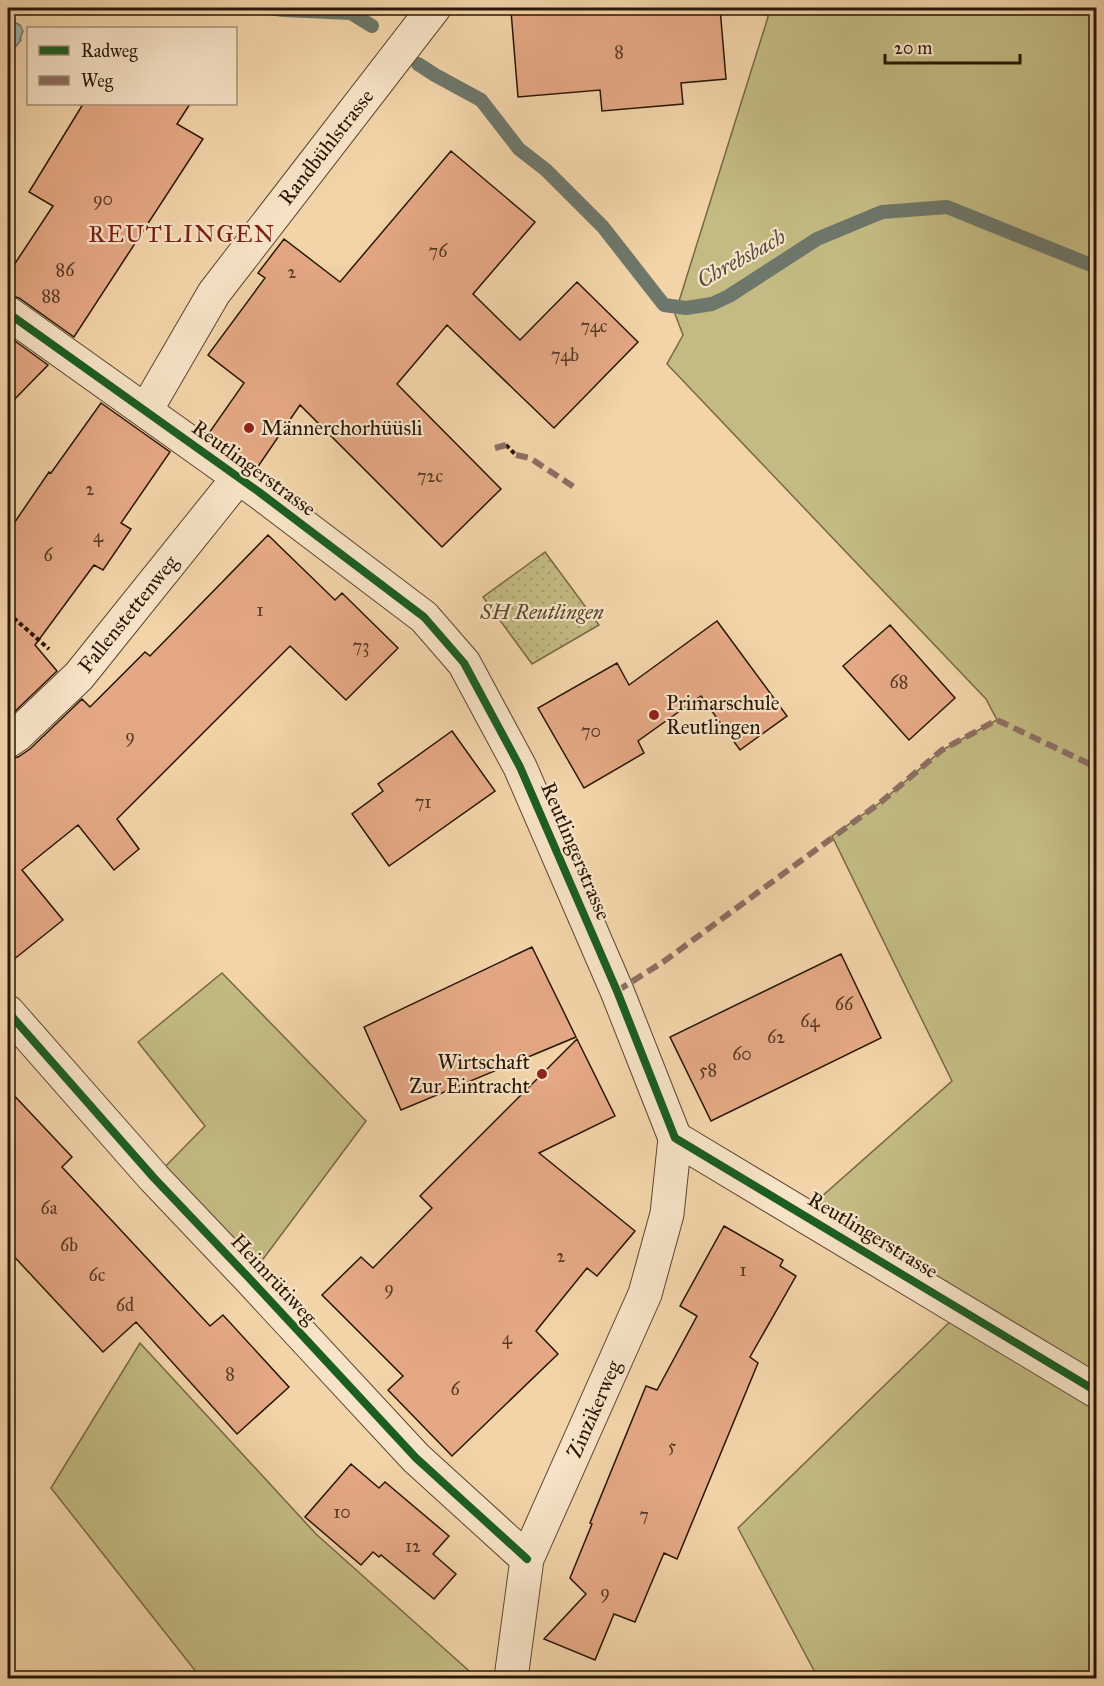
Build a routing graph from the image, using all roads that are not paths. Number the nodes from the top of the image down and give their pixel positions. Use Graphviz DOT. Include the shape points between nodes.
graph roads {
  1 [pos="434,8"];
  2 [pos="8,314"];
  3 [pos="146,410"];
  4 [pos="238,478"];
  5 [pos="8,741"];
  6 [pos="8,1012"];
  7 [pos="675,1138"];
  8 [pos="1096,1391"];
  9 [pos="527,1559"];
  10 [pos="511,1678"];
  1 -- 3 [label="street, Randbühlstrasse" via="214,293"];
  2 -- 3 [label="street, Reutlingerstrasse"];
  3 -- 4 [label="street, Reutlingerstrasse"];
  4 -- 5 [label="street, Fallenstettenweg" via="79,676"];
  4 -- 7 [label="street, Reutlingerstrasse" via="424,617 464,663 520,767 617,991"];
  6 -- 9 [label="street, Heimrütiweg" via="154,1178 416,1458"];
  7 -- 8 [label="street, Reutlingerstrasse"];
  7 -- 9 [label="street, Zinzikerweg" via="667,1215 645,1294"];
  9 -- 10 [label="street, Zinzikerweg"];
}
